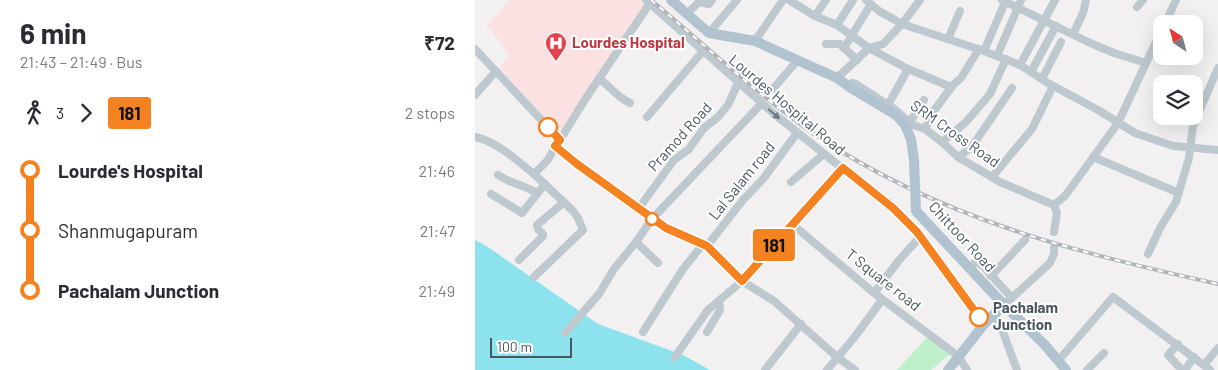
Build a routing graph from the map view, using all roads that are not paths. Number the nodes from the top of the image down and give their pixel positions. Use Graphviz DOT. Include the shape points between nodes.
graph roads {
  1 [pos="671,0"];
  2 [pos="712,0"];
  3 [pos="737,0"];
  4 [pos="783,0"];
  5 [pos="789,0"];
  6 [pos="826,0"];
  7 [pos="853,0"];
  8 [pos="920,0"];
  9 [pos="1055,0"];
  10 [pos="1086,0"];
  11 [pos="1143,0"];
  12 [pos="1176,0"];
  13 [pos="1004,1"];
  14 [pos="648,2"];
  15 [pos="869,2"];
  16 [pos="1019,4"];
  17 [pos="1137,7"];
  18 [pos="960,11"];
  19 [pos="687,14"];
  20 [pos="1169,15"];
  21 [pos="815,16"];
  22 [pos="1044,20"];
  23 [pos="902,24"];
  24 [pos="837,25"];
  25 [pos="1056,26"];
  26 [pos="709,33"];
  27 [pos="1073,34"];
  28 [pos="852,35"];
  29 [pos="948,39"];
  30 [pos="755,41"];
  31 [pos="1061,42"];
  32 [pos="826,44"];
  33 [pos="844,48"];
  34 [pos="869,48"];
  35 [pos="1153,48"];
  36 [pos="475,49"];
  37 [pos="982,50"];
  38 [pos="703,51"];
  39 [pos="997,56"];
  40 [pos="1006,59"];
  41 [pos="857,60"];
  42 [pos="797,61"];
  43 [pos="1146,63"];
  44 [pos="1020,65"];
  45 [pos="1218,68"];
  46 [pos="908,69"];
  47 [pos="496,71"];
  48 [pos="1031,72"];
  49 [pos="599,78"];
  50 [pos="837,78"];
  51 [pos="1042,79"];
  52 [pos="738,83"];
  53 [pos="1053,86"];
  54 [pos="850,87"];
  55 [pos="951,88"];
  56 [pos="1012,88"];
  57 [pos="773,89"];
  58 [pos="475,96"];
  59 [pos="924,100"];
  60 [pos="630,103"];
  61 [pos="762,103"];
  62 [pos="888,105"];
  63 [pos="647,117"];
  64 [pos="910,122"];
  65 [pos="1118,123"];
  66 [pos="925,129"];
  67 [pos="797,133"];
  68 [pos="475,137"];
  69 [pos="942,142"];
  70 [pos="558,143"];
  71 [pos="1191,148"];
  72 [pos="1218,150"];
  73 [pos="824,154"];
  74 [pos="958,157"];
  75 [pos="1093,157"];
  76 [pos="843,168"];
  77 [pos="534,174"];
  78 [pos="498,176"];
  79 [pos="992,177"];
  80 [pos="791,182"];
  81 [pos="545,184"];
  82 [pos="1179,193"];
  83 [pos="491,194"];
  84 [pos="537,194"];
  85 [pos="564,202"];
  86 [pos="1055,205"];
  87 [pos="639,208"];
  88 [pos="652,219"];
  89 [pos="792,224"];
  90 [pos="1054,232"];
  91 [pos="921,236"];
  92 [pos="1025,240"];
  93 [pos="636,242"];
  94 [pos="705,245"];
  95 [pos="1054,247"];
  96 [pos="1148,254"];
  97 [pos="519,260"];
  98 [pos="658,263"];
  99 [pos="974,264"];
  100 [pos="991,276"];
  101 [pos="534,277"];
  102 [pos="742,281"];
  103 [pos="874,293"];
  104 [pos="1011,297"];
  105 [pos="883,300"];
  106 [pos="719,301"];
  107 [pos="1004,306"];
  108 [pos="995,316"];
  109 [pos="985,323"];
  110 [pos="801,324"];
  111 [pos="643,332"];
  112 [pos="707,332"];
  113 [pos="565,333"];
  114 [pos="1178,344"];
  115 [pos="1218,348"];
  116 [pos="1104,353"];
  117 [pos="958,356"];
  118 [pos="837,357"];
  119 [pos="1194,357"];
  120 [pos="674,358"];
  121 [pos="1058,361"];
  122 [pos="1207,367"];
  123 [pos="765,370"];
  124 [pos="827,370"];
  125 [pos="855,370"];
  126 [pos="948,370"];
  127 [pos="967,370"];
  128 [pos="1017,370"];
  129 [pos="1067,370"];
  130 [pos="1087,370"];
  131 [pos="1183,370"];
  1 -- 19 [label="main road"];
  2 -- 19 [label="street" via="709,4 699,2"];
  3 -- 26 [label="street"];
  4 -- 30 [label="street"];
  5 -- 21 [label="street"];
  6 -- 21 [label="street"];
  7 -- 24 [label="street"];
  8 -- 23 [label="street"];
  9 -- 22 [label="street"];
  10 -- 27 [label="street"];
  11 -- 17 [label="street"];
  12 -- 20 [label="street"];
  13 -- 16 [label="street"];
  13 -- 37 [label="street"];
  14 -- 38 [label="street, Lourdes Hospital Road"];
  14 -- 49 [label="street"];
  15 -- 23 [label="street"];
  15 -- 28 [label="street"];
  16 -- 22 [label="street"];
  16 -- 39 [label="street"];
  18 -- 29 [label="street"];
  19 -- 26 [label="main road"];
  21 -- 24 [label="street"];
  22 -- 25 [label="street"];
  22 -- 44 [label="street"];
  23 -- 29 [label="street"];
  23 -- 34 [label="street" via="883,44"];
  24 -- 28 [label="street"];
  25 -- 27 [label="street"];
  25 -- 48 [label="street"];
  26 -- 30 [label="main road, Chittoor Road"];
  27 -- 43 [label="street" via="1114,53"];
  28 -- 33 [label="street"];
  28 -- 34 [label="street"];
  29 -- 37 [label="street"];
  30 -- 42 [label="main road, Chittoor Road"];
  31 -- 51 [label="street"];
  32 -- 33 [label="street" via="840,44"];
  33 -- 41 [label="street"];
  34 -- 41 [label="street"];
  34 -- 46 [label="street"];
  35 -- 43 [label="street"];
  36 -- 47 [label="street"];
  37 -- 39 [label="street"];
  37 -- 55 [label="street"];
  38 -- 52 [label="street, Lourdes Hospital Road"];
  38 -- 63 [label="street"];
  39 -- 40 [label="street"];
  40 -- 44 [label="street"];
  40 -- 69 [label="street" via="990,94 966,122"];
  41 -- 50 [label="street"];
  42 -- 50 [label="main road, Chittoor Road"];
  42 -- 57 [label="street"];
  43 -- 65 [label="street"];
  44 -- 48 [label="street"];
  45 -- 71 [label="street" via="1193,126"];
  46 -- 55 [label="street"];
  46 -- 62 [label="street"];
  47 -- 58 [label="street"];
  47 -- 70 [label="street"];
  48 -- 51 [label="street"];
  49 -- 60 [label="street"];
  49 -- 70 [label="street"];
  50 -- 54 [label="main road, Chittoor Road"];
  51 -- 53 [label="street"];
  52 -- 61 [label="street, Lourdes Hospital Road"];
  52 -- 87 [label="street, Pramod Road" via="718,117 689,149 674,160"];
  53 -- 65 [label="street"];
  53 -- 79 [label="street" via="1033,129"];
  54 -- 62 [label="street, SRM Cross Road" via="852,83 856,84"];
  54 -- 107 [label="main road, Chittoor Road, bridge" via="905,125 914,160 916,211"];
  55 -- 66 [label="street"];
  56 -- 74 [label="street" via="971,148"];
  59 -- 64 [label="street"];
  61 -- 67 [label="street, Lourdes Hospital Road, one-way"];
  61 -- 88 [label="street"];
  62 -- 64 [label="street, SRM Cross Road"];
  64 -- 66 [label="street, SRM Cross Road"];
  65 -- 71 [label="street" via="1135,133 1173,146"];
  65 -- 75 [label="street"];
  66 -- 69 [label="street, SRM Cross Road"];
  67 -- 73 [label="street, Lourdes Hospital Road"];
  67 -- 94 [label="street, Lal Salam road" via="763,179"];
  68 -- 77 [label="street" via="498,146"];
  69 -- 74 [label="street, SRM Cross Road"];
  70 -- 77 [label="street"];
  70 -- 87 [label="street" via="577,164"];
  71 -- 72 [label="street"];
  71 -- 82 [label="street"];
  73 -- 76 [label="street, Lourdes Hospital Road"];
  73 -- 80 [label="street"];
  74 -- 79 [label="street, SRM Cross Road"];
  75 -- 82 [label="street"];
  75 -- 86 [label="street"];
  76 -- 89 [label="street"];
  76 -- 91 [label="street, Lourdes Hospital Road" via="893,208"];
  77 -- 81 [label="street"];
  78 -- 84 [label="street"];
  79 -- 86 [label="street, SRM Cross Road"];
  81 -- 84 [label="street"];
  81 -- 85 [label="street"];
  82 -- 96 [label="street"];
  83 -- 84 [label="street" via="522,213"];
  85 -- 97 [label="street" via="537,224 543,236"];
  85 -- 101 [label="street" via="578,218 583,230"];
  86 -- 90 [label="street"];
  87 -- 88 [label="street"];
  88 -- 93 [label="street"];
  88 -- 94 [label="street"];
  89 -- 102 [label="street"];
  89 -- 103 [label="street, T Square road"];
  91 -- 103 [label="street"];
  91 -- 109 [label="street, Lourdes Hospital Road"];
  92 -- 100 [label="street"];
  93 -- 98 [label="street"];
  93 -- 113 [label="street" via="599,294"];
  94 -- 102 [label="street"];
  94 -- 111 [label="street, Lal Salam road" via="683,269"];
  95 -- 104 [label="street" via="1050,262"];
  99 -- 100 [label="street" via="976,261 979,263"];
  100 -- 104 [label="street"];
  102 -- 106 [label="street"];
  102 -- 110 [label="street" via="774,301"];
  103 -- 105 [label="street, T Square road"];
  104 -- 107 [label="street"];
  105 -- 117 [label="street, T Square road"];
  105 -- 118 [label="street"];
  106 -- 112 [label="street" via="721,310"];
  106 -- 120 [label="street" via="708,310"];
  107 -- 108 [label="main road"];
  107 -- 121 [label="main road, Chittoor Road"];
  108 -- 109 [label="main road"];
  108 -- 128 [label="street"];
  109 -- 117 [label="main road"];
  110 -- 118 [label="street"];
  110 -- 123 [label="street"];
  114 -- 119 [label="street"];
  114 -- 121 [label="street" via="1113,297"];
  114 -- 131 [label="street" via="1168,355"];
  115 -- 122 [label="street"];
  116 -- 130 [label="street"];
  117 -- 126 [label="main road"];
  117 -- 127 [label="street"];
  118 -- 124 [label="street"];
  118 -- 125 [label="street"];
  119 -- 122 [label="street"];
  119 -- 131 [label="street"];
  121 -- 129 [label="main road, Chittoor Road"];
}
